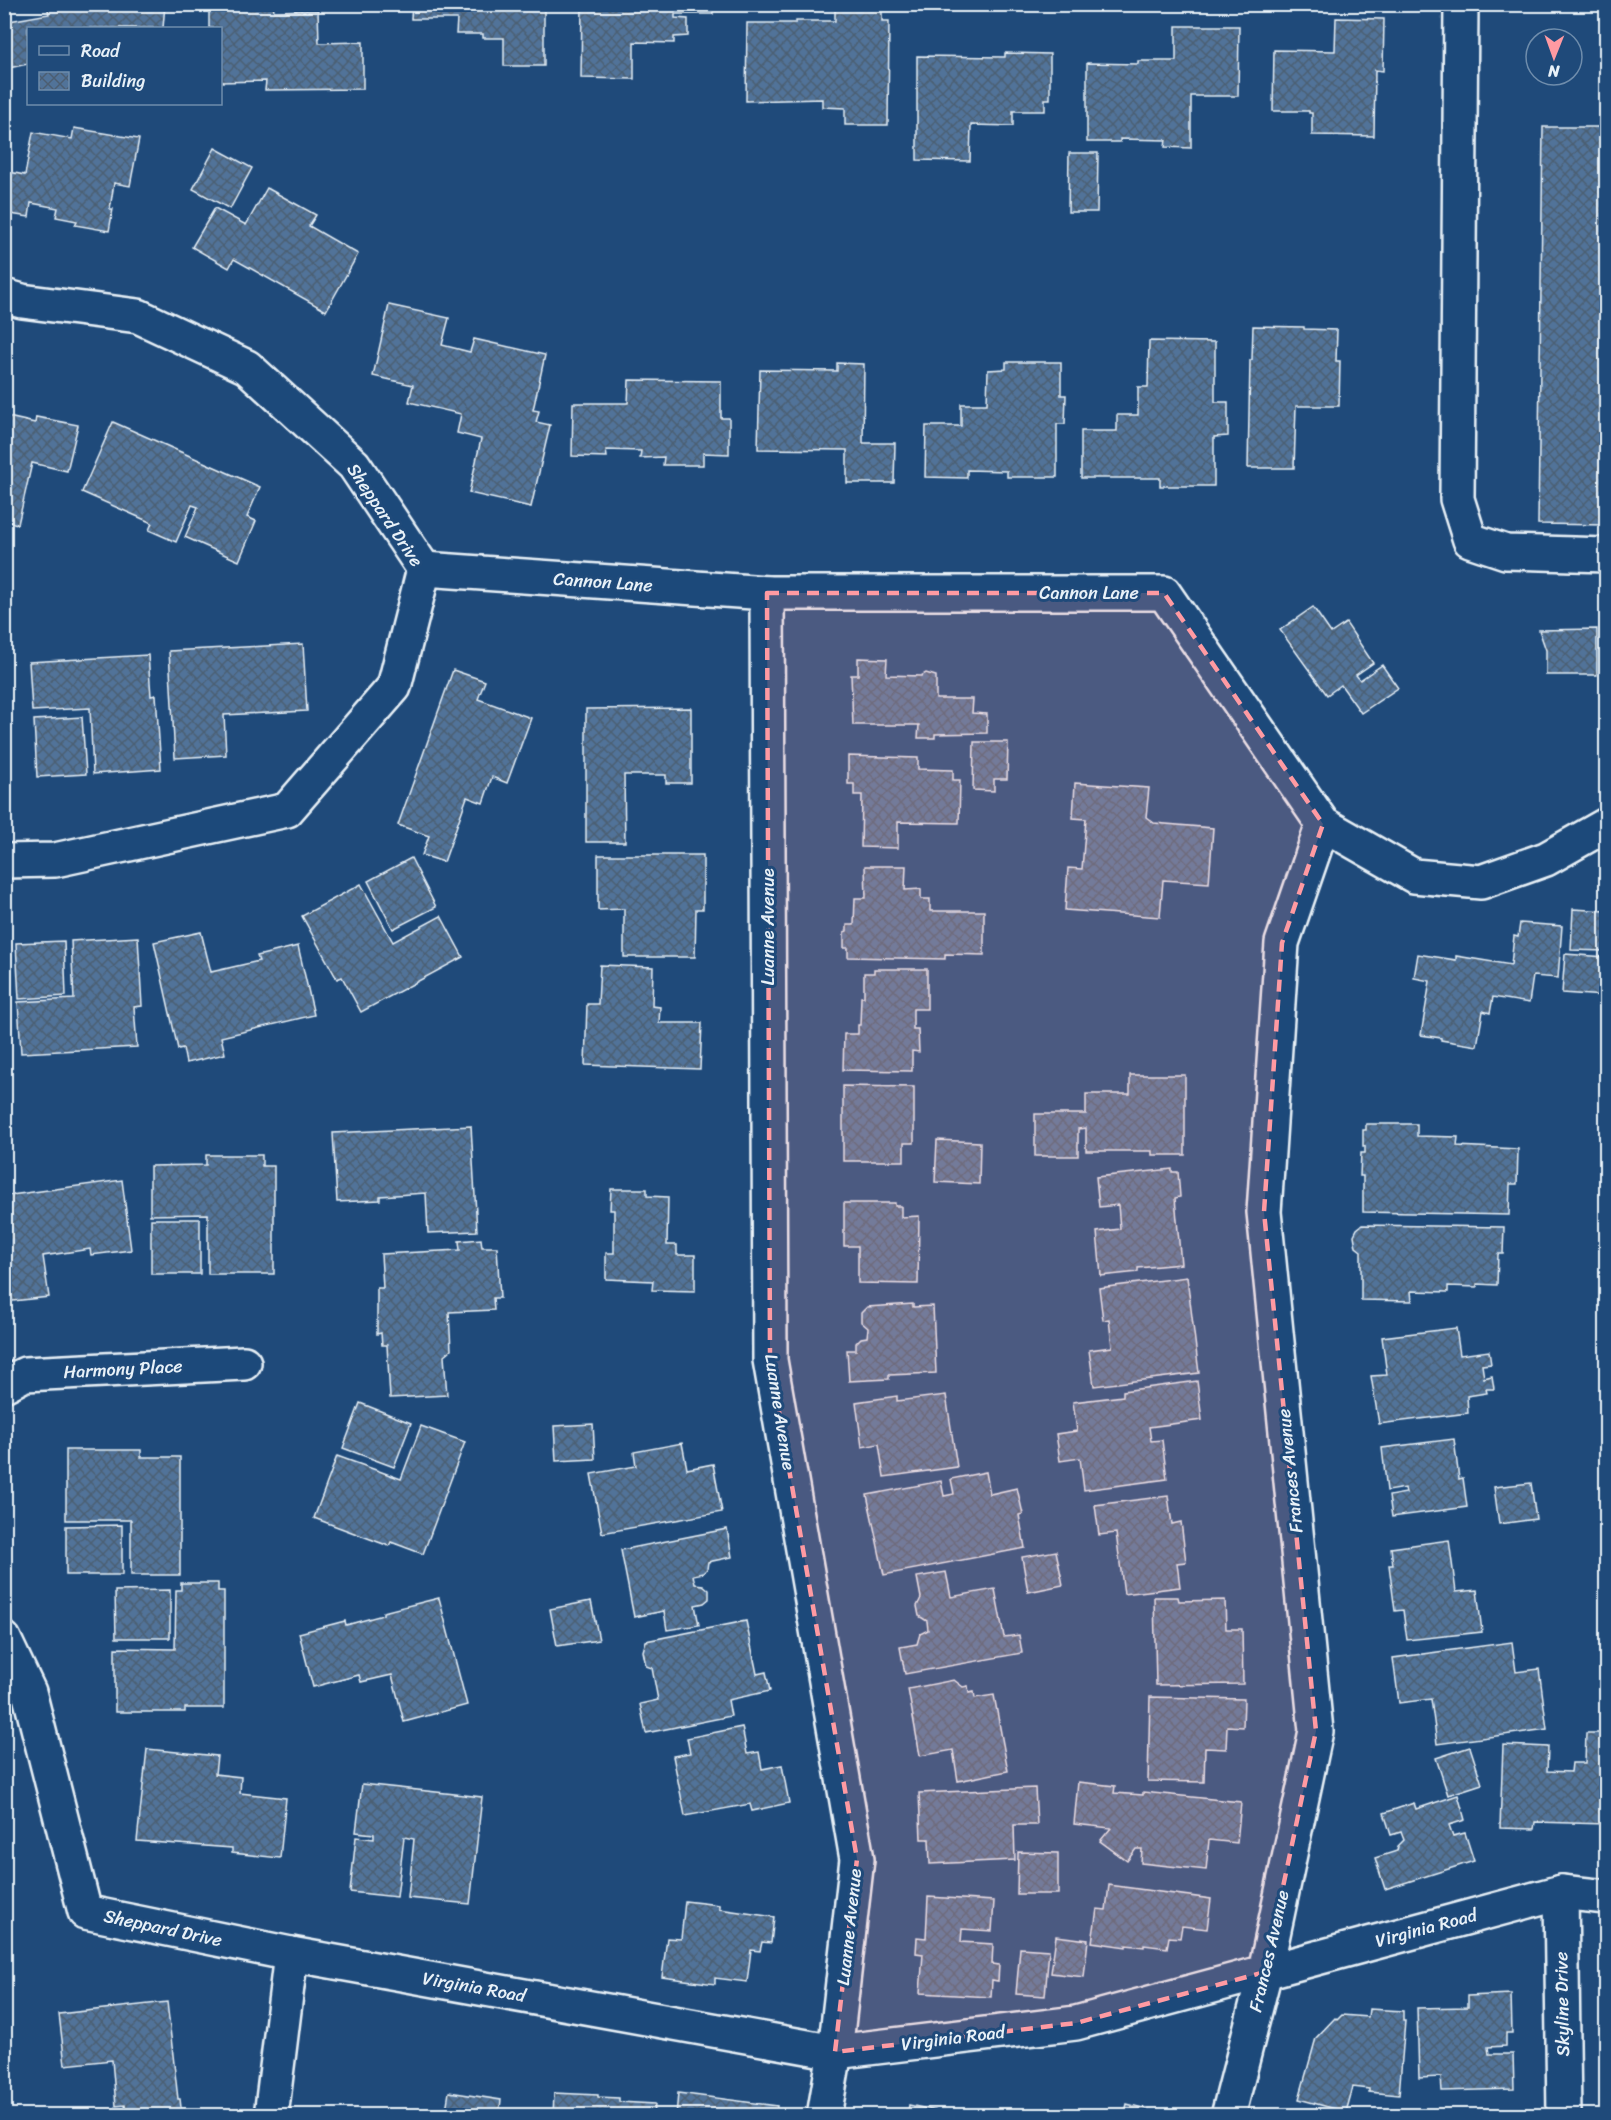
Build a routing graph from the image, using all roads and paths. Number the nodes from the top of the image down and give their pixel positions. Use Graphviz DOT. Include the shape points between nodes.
graph roads {
  1 [pos="1461,4"];
  2 [pos="4,296"];
  3 [pos="1606,555"];
  4 [pos="424,569"];
  5 [pos="767,593"];
  6 [pos="1323,824"];
  7 [pos="1606,825"];
  8 [pos="4,861"];
  9 [pos="244,1363"];
  10 [pos="4,1385"];
  11 [pos="4,1639"];
  12 [pos="1561,1892"];
  13 [pos="1606,1897"];
  14 [pos="291,1954"];
  15 [pos="1265,1972"];
  16 [pos="835,2052"];
  17 [pos="271,2115"];
  18 [pos="824,2115"];
  19 [pos="1228,2115"];
  20 [pos="1564,2115"];
  1 -- 3 [label="street" via="1457,499 1470,540 1506,552"];
  2 -- 4 [label="street, Sheppard Drive" via="138,316 247,367 354,465"];
  4 -- 5 [label="street, Cannon Lane"];
  4 -- 8 [label="street, Sheppard Drive" via="394,687 287,810 55,860"];
  5 -- 6 [label="street, Cannon Lane" via="1164,593"];
  5 -- 16 [label="street, Luanne Avenue" via="770,1360 857,1858"];
  6 -- 7 [label="street, Cannon Lane" via="1414,876 1481,882 1546,859"];
  6 -- 15 [label="street, Frances Avenue" via="1282,943 1264,1212 1316,1731"];
  9 -- 10 [label="street, Harmony Place" via="26,1374"];
  11 -- 14 [label="street, Sheppard Drive" via="29,1692 85,1912"];
  12 -- 13 [label="street, Virginia Road"];
  12 -- 15 [label="street, Virginia Road"];
  12 -- 20 [label="street, Skyline Drive"];
  14 -- 16 [label="street, Virginia Road"];
  14 -- 17 [label="street"];
  15 -- 16 [label="street, Virginia Road" via="1076,2023"];
  15 -- 19 [label="street, Frances Avenue"];
  16 -- 18 [label="street, Luanne Avenue"];
}
